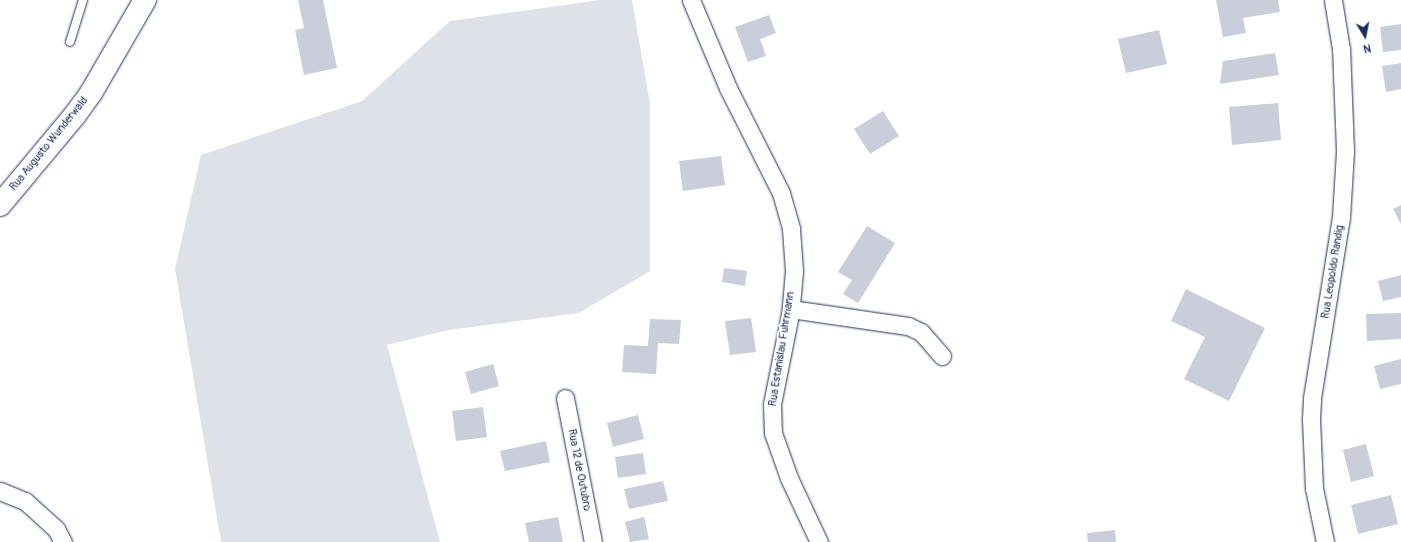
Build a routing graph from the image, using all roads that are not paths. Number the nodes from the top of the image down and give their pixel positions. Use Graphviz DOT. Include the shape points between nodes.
graph roads {
  1 [pos="83,0"];
  2 [pos="145,0"];
  3 [pos="691,0"];
  4 [pos="1333,0"];
  5 [pos="70,42"];
  6 [pos="0,204"];
  7 [pos="791,309"];
  8 [pos="942,356"];
  9 [pos="566,398"];
  10 [pos="0,491"];
  11 [pos="63,542"];
  12 [pos="593,542"];
  13 [pos="819,542"];
  14 [pos="1325,542"];
  1 -- 5 [label="lane"];
  2 -- 6 [label="main road, Rua Augusto Wunderwald" via="91,93"];
  3 -- 7 [label="street, Rua Estanislau Fuhrmann" via="728,88 781,193 792,229 794,271"];
  4 -- 14 [label="street, Rua Leopoldo Randig" via="1341,49 1345,151 1340,225 1312,398 1311,419 1314,488"];
  7 -- 8 [label="street" via="908,326 922,332"];
  7 -- 13 [label="street, Rua Estanislau Fuhrmann" via="772,404 773,434 789,478"];
  9 -- 12 [label="street, Rua 12 de Outubro"];
  10 -- 11 [label="street" via="25,501 56,529"];
}
